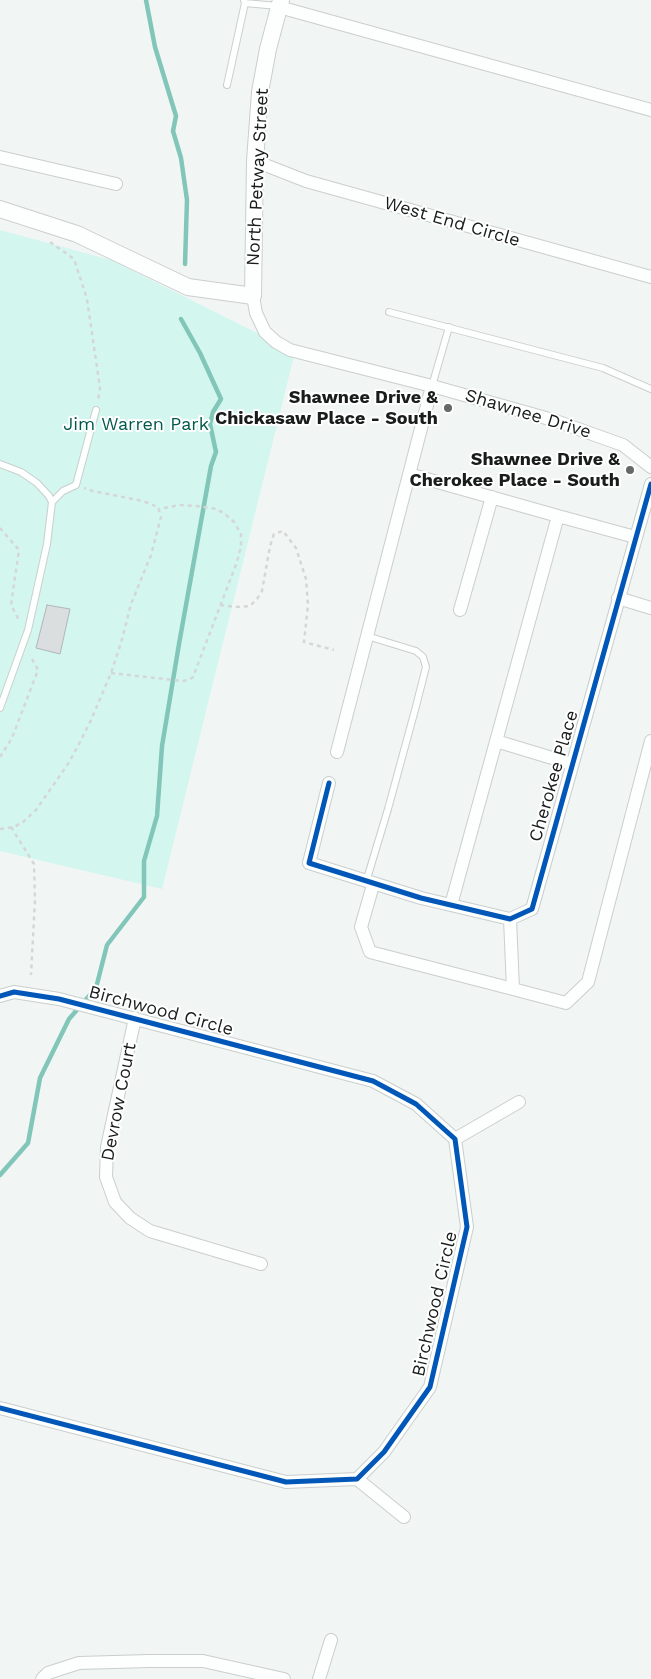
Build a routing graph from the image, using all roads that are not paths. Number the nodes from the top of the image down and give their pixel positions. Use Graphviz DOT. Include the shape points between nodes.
graph roads {
  1 [pos="244,2"];
  2 [pos="280,3"];
  3 [pos="227,85"];
  4 [pos="651,110"];
  5 [pos="0,156"];
  6 [pos="255,161"];
  7 [pos="116,184"];
  8 [pos="0,209"];
  9 [pos="651,277"];
  10 [pos="254,296"];
  11 [pos="389,312"];
  12 [pos="449,327"];
  13 [pos="432,386"];
  14 [pos="651,389"];
  15 [pos="96,410"];
  16 [pos="0,464"];
  17 [pos="651,467"];
  18 [pos="408,474"];
  19 [pos="651,484"];
  20 [pos="492,497"];
  21 [pos="52,502"];
  22 [pos="558,516"];
  23 [pos="635,537"];
  24 [pos="618,598"];
  25 [pos="651,608"];
  26 [pos="460,610"];
  27 [pos="366,636"];
  28 [pos="0,708"];
  29 [pos="496,741"];
  30 [pos="651,741"];
  31 [pos="337,752"];
  32 [pos="572,764"];
  33 [pos="329,783"];
  34 [pos="370,883"];
  35 [pos="451,905"];
  36 [pos="510,919"];
  37 [pos="513,989"];
  38 [pos="0,996"];
  39 [pos="135,1018"];
  40 [pos="519,1102"];
  41 [pos="455,1139"];
  42 [pos="261,1264"];
  43 [pos="0,1408"];
  44 [pos="357,1479"];
  45 [pos="404,1517"];
  46 [pos="331,1640"];
  47 [pos="42,1679"];
  48 [pos="284,1679"];
  49 [pos="319,1679"];
  1 -- 2 [label="lane"];
  1 -- 3 [label="lane"];
  2 -- 4 [label="street"];
  2 -- 6 [label="street, North Petway Street" via="260,92"];
  5 -- 7 [label="street"];
  6 -- 9 [label="street, West End Circle" via="306,181"];
  6 -- 10 [label="street, North Petway Street"];
  8 -- 10 [label="street" via="77,234 188,287"];
  10 -- 13 [label="street, Shawnee Drive" via="256,313 265,332 290,350"];
  11 -- 12 [label="lane"];
  12 -- 13 [label="lane"];
  12 -- 14 [label="lane" via="603,368"];
  13 -- 17 [label="street, Shawnee Drive" via="553,420 622,444"];
  13 -- 18 [label="street"];
  15 -- 21 [label="lane" via="76,485"];
  16 -- 21 [label="lane" via="37,483"];
  18 -- 20 [label="street"];
  18 -- 27 [label="street"];
  19 -- 23 [label="street, Cherokee Place"];
  20 -- 22 [label="street"];
  20 -- 26 [label="street"];
  21 -- 28 [label="lane" via="47,544 28,630"];
  22 -- 23 [label="street"];
  22 -- 29 [label="street"];
  23 -- 24 [label="street, Cherokee Place"];
  24 -- 25 [label="street"];
  24 -- 32 [label="street, Cherokee Place"];
  27 -- 31 [label="street"];
  27 -- 34 [label="lane" via="416,651 423,657 426,667"];
  29 -- 32 [label="street"];
  29 -- 35 [label="street"];
  30 -- 37 [label="street" via="588,982 566,1003"];
  32 -- 36 [label="street, Cherokee Place" via="532,910"];
  33 -- 34 [label="street" via="309,863"];
  34 -- 35 [label="street"];
  34 -- 37 [label="street" via="361,926 370,952"];
  35 -- 36 [label="street"];
  36 -- 37 [label="street"];
  38 -- 39 [label="street, Birchwood Circle" via="14,992 60,999"];
  39 -- 41 [label="street, Birchwood Circle" via="373,1081 416,1104"];
  39 -- 42 [label="street, Devrow Court" via="107,1147 106,1177 115,1202 130,1218 150,1231"];
  40 -- 41 [label="street"];
  41 -- 44 [label="street, Birchwood Circle" via="467,1227 430,1386 384,1452"];
  43 -- 44 [label="street" via="286,1482"];
  44 -- 45 [label="street"];
  46 -- 49 [label="street"];
  47 -- 48 [label="street" via="48,1673 79,1663 204,1661"];
}
